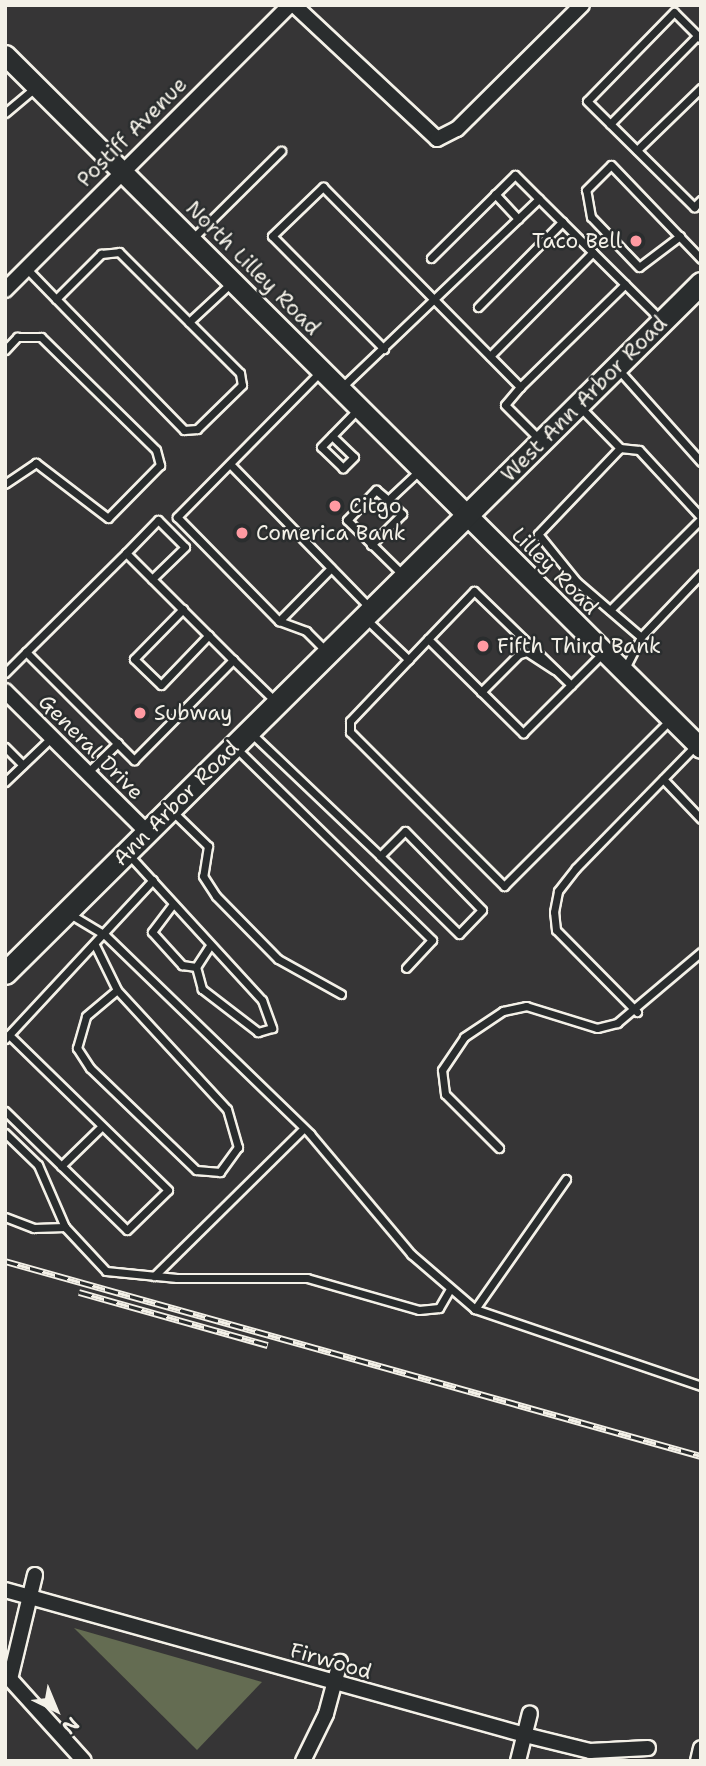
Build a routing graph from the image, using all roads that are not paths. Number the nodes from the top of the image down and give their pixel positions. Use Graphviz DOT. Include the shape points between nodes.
graph roads {
  1 [pos="292,5"];
  2 [pos="582,5"];
  3 [pos="699,37"];
  4 [pos="5,55"];
  5 [pos="36,86"];
  6 [pos="701,88"];
  7 [pos="5,113"];
  8 [pos="610,124"];
  9 [pos="637,150"];
  10 [pos="281,151"];
  11 [pos="123,171"];
  12 [pos="495,194"];
  13 [pos="539,198"];
  14 [pos="701,200"];
  15 [pos="518,219"];
  16 [pos="562,222"];
  17 [pos="680,236"];
  18 [pos="193,238"];
  19 [pos="593,252"];
  20 [pos="431,258"];
  21 [pos="701,259"];
  22 [pos="26,267"];
  23 [pos="234,281"];
  24 [pos="625,284"];
  25 [pos="699,288"];
  26 [pos="5,290"];
  27 [pos="56,299"];
  28 [pos="438,301"];
  29 [pos="478,307"];
  30 [pos="663,321"];
  31 [pos="189,322"];
  32 [pos="384,349"];
  33 [pos="5,350"];
  34 [pos="490,356"];
  35 [pos="616,367"];
  36 [pos="323,370"];
  37 [pos="520,387"];
  38 [pos="341,388"];
  39 [pos="578,405"];
  40 [pos="360,407"];
  41 [pos="332,436"];
  42 [pos="541,441"];
  43 [pos="620,448"];
  44 [pos="701,463"];
  45 [pos="230,464"];
  46 [pos="421,469"];
  47 [pos="5,484"];
  48 [pos="388,500"];
  49 [pos="467,514"];
  50 [pos="701,518"];
  51 [pos="371,545"];
  52 [pos="126,553"];
  53 [pos="331,568"];
  54 [pos="701,574"];
  55 [pos="404,577"];
  56 [pos="152,579"];
  57 [pos="183,609"];
  58 [pos="610,610"];
  59 [pos="368,613"];
  60 [pos="279,621"];
  61 [pos="209,635"];
  62 [pos="641,637"];
  63 [pos="428,639"];
  64 [pos="26,652"];
  65 [pos="604,652"];
  66 [pos="328,653"];
  67 [pos="233,660"];
  68 [pos="409,660"];
  69 [pos="556,670"];
  70 [pos="623,671"];
  71 [pos="5,673"];
  72 [pos="571,685"];
  73 [pos="5,691"];
  74 [pos="481,692"];
  75 [pos="276,703"];
  76 [pos="671,719"];
  77 [pos="249,731"];
  78 [pos="52,737"];
  79 [pos="118,743"];
  80 [pos="234,746"];
  81 [pos="699,746"];
  82 [pos="5,747"];
  83 [pos="23,765"];
  84 [pos="87,773"];
  85 [pos="663,779"];
  86 [pos="5,782"];
  87 [pos="170,809"];
  88 [pos="701,819"];
  89 [pos="147,832"];
  90 [pos="126,853"];
  91 [pos="380,856"];
  92 [pos="153,880"];
  93 [pos="173,904"];
  94 [pos="67,912"];
  95 [pos="105,935"];
  96 [pos="95,945"];
  97 [pos="209,947"];
  98 [pos="701,951"];
  99 [pos="197,967"];
  100 [pos="406,968"];
  101 [pos="5,973"];
  102 [pos="117,990"];
  103 [pos="341,994"];
  104 [pos="637,1012"];
  105 [pos="7,1037"];
  106 [pos="5,1111"];
  107 [pos="102,1126"];
  108 [pos="303,1129"];
  109 [pos="5,1133"];
  110 [pos="499,1148"];
  111 [pos="61,1166"];
  112 [pos="566,1179"];
  113 [pos="5,1217"];
  114 [pos="65,1227"];
  115 [pos="154,1276"];
  116 [pos="450,1289"];
  117 [pos="475,1309"];
  118 [pos="701,1385"];
  119 [pos="35,1575"];
  120 [pos="5,1590"];
  121 [pos="29,1597"];
  122 [pos="340,1662"];
  123 [pos="333,1684"];
  124 [pos="530,1713"];
  125 [pos="525,1735"];
  126 [pos="648,1748"];
  127 [pos="85,1761"];
  128 [pos="303,1761"];
  129 [pos="518,1761"];
  1 -- 2 [label="street" via="437,139 457,129"];
  1 -- 11 [label="street, Postiff Avenue"];
  3 -- 8 [label="lane"];
  3 -- 8 [label="lane" via="674,12 587,101"];
  4 -- 5 [label="street, North Lilley Road"];
  5 -- 7 [label="lane"];
  5 -- 11 [label="street, North Lilley Road"];
  6 -- 9 [label="lane"];
  8 -- 9 [label="lane"];
  9 -- 14 [label="lane" via="694,207"];
  10 -- 18 [label="lane"];
  11 -- 18 [label="street, North Lilley Road"];
  11 -- 22 [label="street, Postiff Avenue"];
  12 -- 13 [label="lane" via="515,174"];
  12 -- 15 [label="lane"];
  12 -- 20 [label="lane"];
  13 -- 15 [label="lane"];
  13 -- 16 [label="lane"];
  15 -- 28 [label="lane"];
  16 -- 19 [label="lane"];
  16 -- 29 [label="lane"];
  17 -- 17 [label="lane" via="611,165 586,190 591,217 643,268"];
  17 -- 21 [label="lane"];
  18 -- 23 [label="street, North Lilley Road"];
  19 -- 24 [label="lane"];
  19 -- 34 [label="lane"];
  22 -- 26 [label="street, Postiff Avenue"];
  22 -- 27 [label="lane"];
  23 -- 31 [label="lane"];
  23 -- 36 [label="street, North Lilley Road"];
  24 -- 30 [label="lane"];
  24 -- 37 [label="lane"];
  25 -- 30 [label="main road, West Ann Arbor Road"];
  27 -- 31 [label="lane" via="109,250 119,252"];
  27 -- 31 [label="lane" via="184,430 198,429 242,385 240,373"];
  28 -- 32 [label="lane"];
  28 -- 32 [label="lane" via="323,187 272,236"];
  28 -- 34 [label="lane"];
  30 -- 35 [label="main road, West Ann Arbor Road"];
  32 -- 38 [label="lane"];
  33 -- 47 [label="lane" via="29,333 41,337 156,450 160,465 108,518 37,463"];
  34 -- 37 [label="lane"];
  35 -- 39 [label="main road, West Ann Arbor Road"];
  35 -- 44 [label="lane"];
  36 -- 38 [label="street, North Lilley Road"];
  36 -- 45 [label="lane"];
  37 -- 42 [label="lane" via="505,405"];
  38 -- 40 [label="street, North Lilley Road"];
  39 -- 42 [label="main road, West Ann Arbor Road"];
  39 -- 43 [label="lane"];
  40 -- 41 [label="lane"];
  40 -- 46 [label="street, North Lilley Road"];
  41 -- 41 [label="lane" via="320,447 343,468 354,457"];
  42 -- 49 [label="main road, West Ann Arbor Road"];
  43 -- 50 [label="lane" via="639,450"];
  43 -- 58 [label="lane" via="538,534 549,554"];
  45 -- 53 [label="lane"];
  45 -- 60 [label="lane" via="177,517"];
  46 -- 48 [label="lane"];
  46 -- 49 [label="street, North Lilley Road"];
  48 -- 51 [label="lane" via="402,514"];
  48 -- 51 [label="lane" via="376,490 347,520"];
  49 -- 55 [label="main road, Ann Arbor Road"];
  49 -- 65 [label="street, Lilley Road"];
  50 -- 58 [label="lane"];
  51 -- 55 [label="lane"];
  52 -- 56 [label="lane"];
  52 -- 56 [label="lane" via="158,520 185,547"];
  52 -- 64 [label="lane"];
  53 -- 59 [label="lane"];
  53 -- 60 [label="lane"];
  54 -- 62 [label="lane"];
  55 -- 59 [label="main road, Ann Arbor Road"];
  56 -- 57 [label="lane"];
  57 -- 61 [label="lane"];
  57 -- 61 [label="lane" via="134,659 161,685"];
  58 -- 62 [label="lane"];
  59 -- 66 [label="main road, Ann Arbor Road"];
  59 -- 68 [label="lane"];
  60 -- 66 [label="lane" via="306,631"];
  61 -- 67 [label="lane"];
  62 -- 70 [label="lane"];
  63 -- 68 [label="lane"];
  63 -- 69 [label="lane" via="474,591"];
  63 -- 74 [label="lane"];
  64 -- 71 [label="lane"];
  64 -- 79 [label="lane"];
  65 -- 70 [label="street, Lilley Road"];
  65 -- 72 [label="lane"];
  66 -- 75 [label="main road, Ann Arbor Road"];
  67 -- 75 [label="lane"];
  67 -- 79 [label="lane" via="134,760"];
  68 -- 76 [label="lane" via="350,722 350,732 504,886"];
  69 -- 72 [label="lane"];
  69 -- 74 [label="lane" via="527,652 519,654"];
  70 -- 76 [label="street, Lilley Road"];
  72 -- 74 [label="lane" via="523,733"];
  73 -- 78 [label="street, General Drive"];
  75 -- 77 [label="main road, Ann Arbor Road"];
  76 -- 81 [label="street, Lilley Road"];
  77 -- 80 [label="main road, Ann Arbor Road"];
  77 -- 91 [label="lane"];
  78 -- 83 [label="lane"];
  78 -- 84 [label="street, General Drive"];
  79 -- 84 [label="lane"];
  80 -- 87 [label="main road, Ann Arbor Road"];
  80 -- 100 [label="lane" via="432,940"];
  81 -- 85 [label="lane"];
  82 -- 83 [label="lane"];
  83 -- 86 [label="lane"];
  84 -- 89 [label="street, General Drive"];
  85 -- 88 [label="lane"];
  85 -- 104 [label="lane" via="576,868 558,891 554,912 556,930"];
  87 -- 89 [label="main road, Ann Arbor Road"];
  87 -- 103 [label="lane" via="208,846 203,876 216,897 278,959"];
  89 -- 90 [label="main road, Ann Arbor Road"];
  90 -- 92 [label="lane"];
  90 -- 94 [label="main road, Ann Arbor Road"];
  91 -- 91 [label="lane" via="405,831 482,909 459,934"];
  92 -- 93 [label="lane"];
  92 -- 95 [label="lane"];
  93 -- 97 [label="lane"];
  93 -- 99 [label="lane" via="152,932 181,965"];
  94 -- 95 [label="lane"];
  94 -- 101 [label="main road, Ann Arbor Road"];
  95 -- 96 [label="lane"];
  95 -- 108 [label="lane"];
  96 -- 102 [label="lane"];
  96 -- 105 [label="lane"];
  97 -- 99 [label="lane"];
  97 -- 99 [label="lane" via="262,1000 272,1028 258,1032 236,1019 202,989"];
  98 -- 104 [label="lane"];
  102 -- 102 [label="lane" via="227,1109 238,1147 220,1172 195,1170 90,1068 77,1048 86,1016"];
  104 -- 110 [label="lane" via="597,1028 526,1006 503,1011 464,1037 442,1070 444,1094"];
  105 -- 107 [label="lane"];
  106 -- 111 [label="lane"];
  107 -- 111 [label="lane"];
  107 -- 111 [label="lane" via="168,1190 127,1230"];
  108 -- 115 [label="lane"];
  108 -- 116 [label="lane" via="411,1254"];
  109 -- 114 [label="lane" via="52,1187"];
  112 -- 117 [label="lane"];
  113 -- 114 [label="lane" via="34,1227"];
  114 -- 115 [label="lane" via="106,1270"];
  115 -- 116 [label="lane" via="307,1278 419,1310 439,1308"];
  116 -- 117 [label="lane"];
  117 -- 118 [label="lane"];
  119 -- 121 [label="street"];
  120 -- 121 [label="street, Firwood"];
  121 -- 123 [label="street, Firwood"];
  121 -- 127 [label="street" via="10,1679"];
  122 -- 123 [label="street"];
  123 -- 125 [label="street, Firwood"];
  123 -- 128 [label="street"];
  124 -- 125 [label="street"];
  125 -- 126 [label="street, Firwood" via="590,1751"];
  125 -- 129 [label="street"];
}
